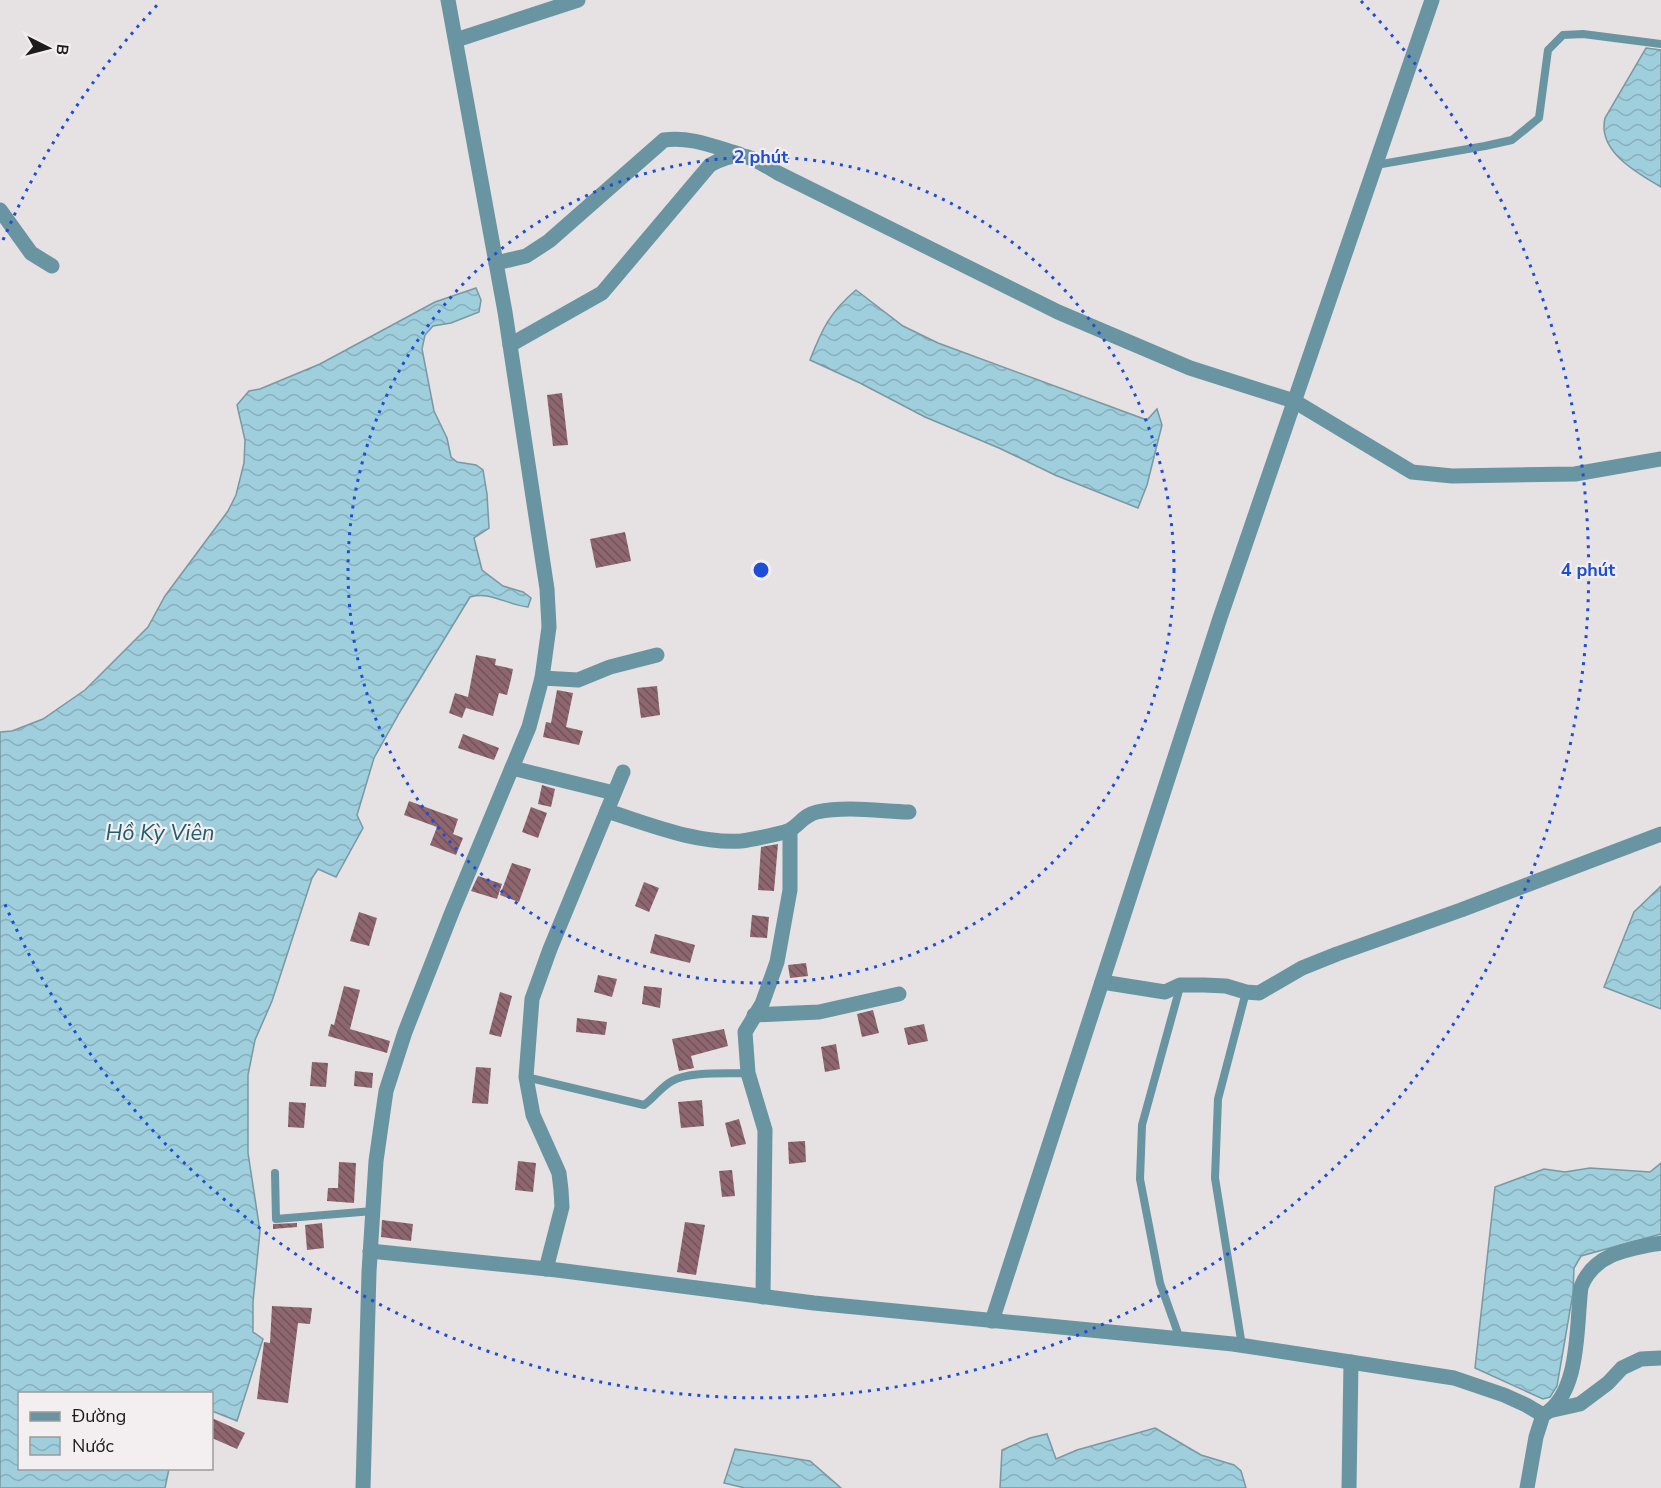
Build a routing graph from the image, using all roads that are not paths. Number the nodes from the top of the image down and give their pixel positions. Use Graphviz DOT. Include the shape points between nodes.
graph roads {
  1 [pos="448,0"];
  2 [pos="578,0"];
  3 [pos="1432,0"];
  4 [pos="456,40"];
  5 [pos="1661,44"];
  6 [pos="742,154"];
  7 [pos="1375,165"];
  8 [pos="0,210"];
  9 [pos="496,263"];
  10 [pos="52,266"];
  11 [pos="510,345"];
  12 [pos="1294,401"];
  13 [pos="1661,459"];
  14 [pos="657,655"];
  15 [pos="542,678"];
  16 [pos="512,768"];
  17 [pos="623,772"];
  18 [pos="615,793"];
  19 [pos="607,811"];
  20 [pos="909,812"];
  21 [pos="790,830"];
  22 [pos="1661,834"];
  23 [pos="1102,982"];
  24 [pos="1180,985"];
  25 [pos="1246,992"];
  26 [pos="898,994"];
  27 [pos="754,1015"];
  28 [pos="748,1073"];
  29 [pos="526,1077"];
  30 [pos="275,1173"];
  31 [pos="373,1211"];
  32 [pos="1661,1243"];
  33 [pos="370,1251"];
  34 [pos="546,1269"];
  35 [pos="764,1297"];
  36 [pos="992,1321"];
  37 [pos="1180,1339"];
  38 [pos="1242,1346"];
  39 [pos="1661,1358"];
  40 [pos="1351,1362"];
  41 [pos="1548,1412"];
  42 [pos="363,1488"];
  43 [pos="1349,1488"];
  44 [pos="1527,1488"];
  1 -- 4 [label="street"];
  2 -- 4 [label="street"];
  3 -- 7 [label="street"];
  4 -- 9 [label="street"];
  5 -- 7 [label="lane" via="1563,35 1548,50 1539,118 1512,140"];
  6 -- 9 [label="street" via="688,139 664,140 549,241 526,256"];
  6 -- 11 [label="street" via="710,165 602,293"];
  6 -- 12 [label="street" via="1058,312 1190,369"];
  7 -- 12 [label="street"];
  8 -- 10 [label="street" via="31,253"];
  9 -- 11 [label="street"];
  11 -- 15 [label="street" via="547,589 549,627"];
  12 -- 13 [label="street" via="1412,472 1452,476 1575,474"];
  12 -- 23 [label="street"];
  14 -- 15 [label="street" via="578,680"];
  15 -- 16 [label="street" via="529,727"];
  16 -- 18 [label="street"];
  16 -- 31 [label="street" via="405,1032 386,1091"];
  17 -- 18 [label="street"];
  18 -- 19 [label="street"];
  19 -- 21 [label="street" via="720,841 743,841"];
  19 -- 29 [label="street" via="532,999"];
  20 -- 21 [label="street" via="816,812"];
  21 -- 27 [label="street" via="790,890 777,962"];
  22 -- 25 [label="street" via="1337,954 1258,993"];
  23 -- 24 [label="street" via="1165,992"];
  23 -- 36 [label="street"];
  24 -- 25 [label="street" via="1226,986"];
  24 -- 37 [label="lane" via="1142,1125 1140,1179 1160,1283"];
  25 -- 38 [label="lane" via="1218,1099 1215,1178"];
  26 -- 27 [label="street" via="819,1012"];
  27 -- 28 [label="street" via="745,1032"];
  28 -- 29 [label="lane" via="674,1080 644,1105"];
  28 -- 35 [label="street" via="765,1130"];
  29 -- 34 [label="street" via="533,1115 559,1173 561,1190 562,1207"];
  30 -- 31 [label="lane" via="276,1219"];
  31 -- 33 [label="street"];
  32 -- 41 [label="street" via="1626,1249 1599,1261 1585,1275 1573,1368 1564,1393"];
  33 -- 34 [label="street"];
  33 -- 42 [label="street"];
  34 -- 35 [label="street"];
  35 -- 36 [label="street"];
  36 -- 37 [label="street"];
  37 -- 38 [label="street"];
  38 -- 40 [label="street"];
  39 -- 41 [label="street" via="1641,1359 1622,1368 1580,1404"];
  40 -- 41 [label="street" via="1455,1378"];
  40 -- 43 [label="street"];
  41 -- 44 [label="street" via="1536,1437"];
}
